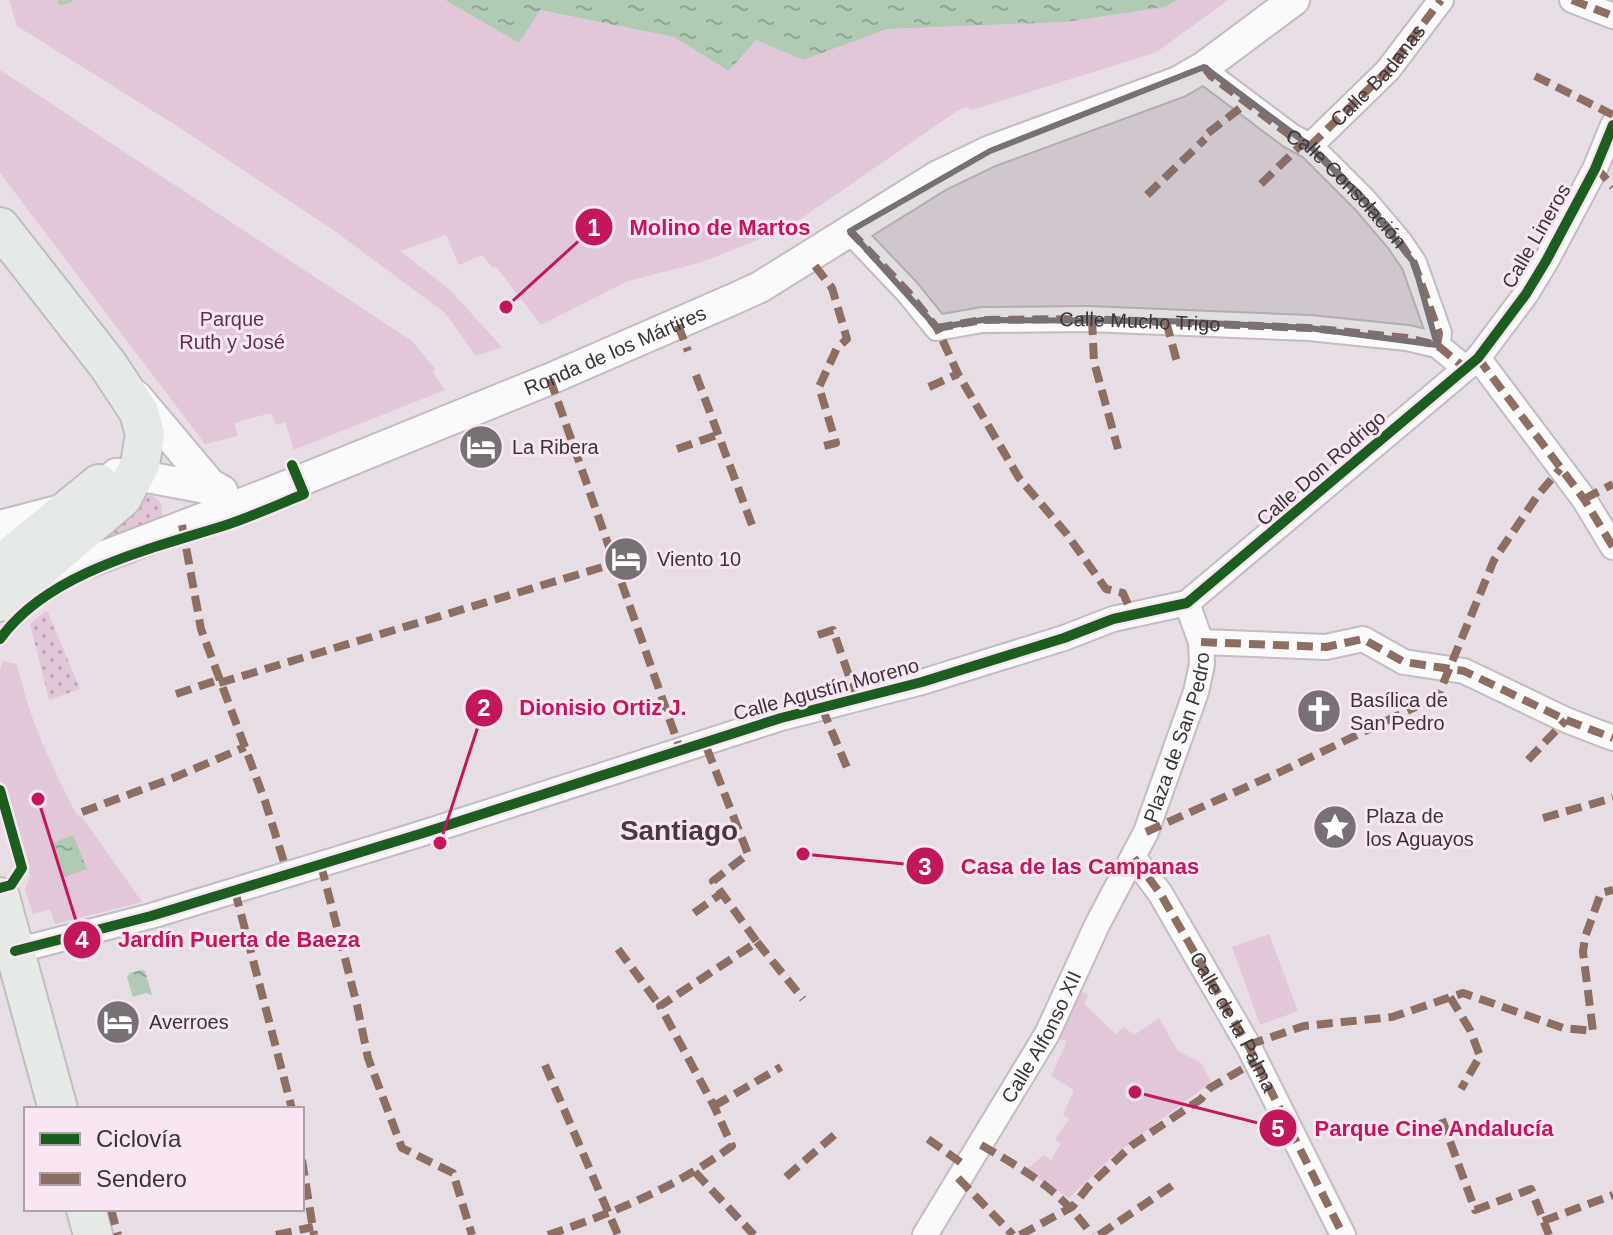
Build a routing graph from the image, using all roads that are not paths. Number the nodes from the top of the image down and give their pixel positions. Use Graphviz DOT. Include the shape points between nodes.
graph roads {
  1 [pos="1294,0"];
  2 [pos="1441,0"];
  3 [pos="1572,0"];
  4 [pos="1613,16"];
  5 [pos="1204,67"];
  6 [pos="1613,125"];
  7 [pos="1310,146"];
  8 [pos="0,227"];
  9 [pos="850,231"];
  10 [pos="1437,345"];
  11 [pos="1472,363"];
  12 [pos="108,365"];
  13 [pos="132,477"];
  14 [pos="222,491"];
  15 [pos="272,492"];
  16 [pos="71,507"];
  17 [pos="0,526"];
  18 [pos="164,531"];
  19 [pos="1613,547"];
  20 [pos="2,590"];
  21 [pos="1187,603"];
  22 [pos="1201,642"];
  23 [pos="1613,738"];
  24 [pos="1146,832"];
  25 [pos="1134,858"];
  26 [pos="0,897"];
  27 [pos="7,966"];
  28 [pos="36,1107"];
  29 [pos="57,1107"];
  30 [pos="65,1211"];
  31 [pos="87,1211"];
  32 [pos="71,1235"];
  33 [pos="93,1235"];
  34 [pos="925,1235"];
  35 [pos="1343,1235"];
  1 -- 5 [label="street, Ronda de los Mártires"];
  2 -- 7 [label="street, Calle Badanas" via="1388,70"];
  3 -- 4 [label="street"];
  5 -- 7 [label="street, Calle Consolación"];
  5 -- 9 [label="street, Ronda de los Mártires" via="1143,97 990,151 938,176"];
  6 -- 11 [label="street, Calle Lineros" via="1546,261"];
  7 -- 10 [label="street, Calle Consolación" via="1365,201 1414,263 1439,333"];
  8 -- 12 [label="main road"];
  9 -- 10 [label="street, Calle Mucho Trigo" via="937,328 982,320 1136,320 1309,328"];
  9 -- 15 [label="street, Ronda de los Mártires" via="760,287 678,325"];
  10 -- 11 [label="street, Calle Mucho Trigo"];
  11 -- 19 [label="street, Calle Mucho Trigo" via="1584,499"];
  11 -- 21 [label="street, Calle Don Rodrigo"];
  12 -- 13 [label="main road" via="123,409 120,456"];
  12 -- 14 [label="street" via="210,484"];
  13 -- 14 [label="street"];
  13 -- 16 [label="main road"];
  13 -- 18 [label="street" via="166,489 175,509"];
  13 -- 20 [label="main road" via="113,507"];
  14 -- 15 [label="street"];
  15 -- 18 [label="street, Ronda de los Mártires"];
  16 -- 17 [label="street"];
  16 -- 20 [label="main road"];
  18 -- 20 [label="street, Ronda de los Mártires"];
  21 -- 22 [label="street, Plaza de San Pedro"];
  21 -- 27 [label="street, Calle Agustín Moreno" via="1113,619 922,682 781,718"];
  22 -- 23 [label="street, Plaza de San Pedro" via="1326,647 1363,639 1404,662 1464,671"];
  22 -- 24 [label="street, Plaza de San Pedro" via="1196,692"];
  24 -- 25 [label="street, Calle Alfonso XII"];
  25 -- 34 [label="street, Calle Alfonso XII" via="1047,1034"];
  25 -- 35 [label="street, Calle de la Palma" via="1248,1045"];
  26 -- 27 [label="main road"];
  27 -- 28 [label="main road"];
  27 -- 29 [label="main road"];
  30 -- 32 [label="main road"];
  31 -- 33 [label="main road"];
}
